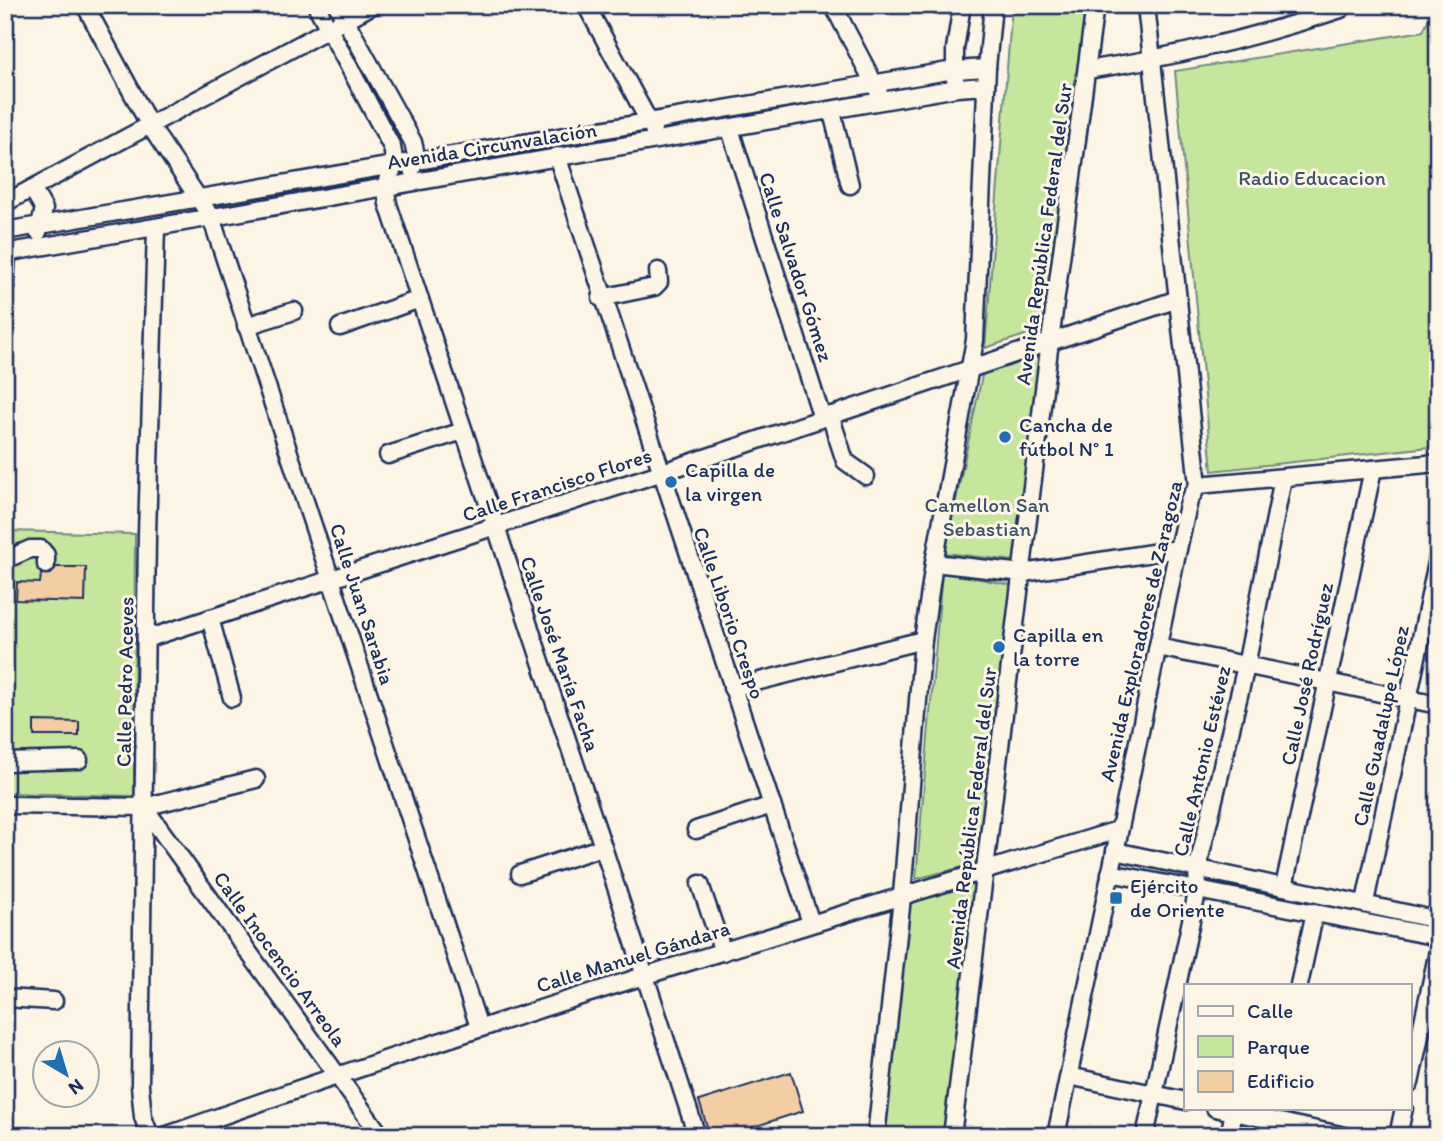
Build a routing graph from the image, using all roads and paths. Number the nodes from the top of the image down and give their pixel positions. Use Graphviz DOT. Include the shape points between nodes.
graph roads {
  1 [pos="85,5"];
  2 [pos="316,5"];
  3 [pos="337,5"];
  4 [pos="373,5"];
  5 [pos="586,5"];
  6 [pos="833,5"];
  7 [pos="962,5"];
  8 [pos="993,5"];
  9 [pos="1096,5"];
  10 [pos="1146,5"];
  11 [pos="1346,7"];
  12 [pos="345,20"];
  13 [pos="329,29"];
  14 [pos="1152,60"];
  15 [pos="986,68"];
  16 [pos="954,70"];
  17 [pos="1087,70"];
  18 [pos="874,84"];
  19 [pos="986,86"];
  20 [pos="957,88"];
  21 [pos="884,102"];
  22 [pos="768,103"];
  23 [pos="832,112"];
  24 [pos="773,121"];
  25 [pos="649,122"];
  26 [pos="150,126"];
  27 [pos="730,129"];
  28 [pos="659,140"];
  29 [pos="557,156"];
  30 [pos="414,162"];
  31 [pos="394,165"];
  32 [pos="408,182"];
  33 [pos="385,186"];
  34 [pos="850,186"];
  35 [pos="33,190"];
  36 [pos="196,200"];
  37 [pos="5,203"];
  38 [pos="211,217"];
  39 [pos="39,225"];
  40 [pos="156,228"];
  41 [pos="5,231"];
  42 [pos="37,247"];
  43 [pos="6,253"];
  44 [pos="658,271"];
  45 [pos="5,287"];
  46 [pos="601,298"];
  47 [pos="420,299"];
  48 [pos="1178,299"];
  49 [pos="294,311"];
  50 [pos="246,326"];
  51 [pos="340,327"];
  52 [pos="1050,341"];
  53 [pos="971,368"];
  54 [pos="826,416"];
  55 [pos="463,430"];
  56 [pos="388,455"];
  57 [pos="1438,463"];
  58 [pos="1373,470"];
  59 [pos="660,473"];
  60 [pos="866,475"];
  61 [pos="1283,478"];
  62 [pos="1198,485"];
  63 [pos="496,527"];
  64 [pos="1178,549"];
  65 [pos="1438,558"];
  66 [pos="5,560"];
  67 [pos="934,563"];
  68 [pos="46,565"];
  69 [pos="1023,573"];
  70 [pos="332,579"];
  71 [pos="211,618"];
  72 [pos="146,639"];
  73 [pos="923,640"];
  74 [pos="1158,647"];
  75 [pos="1246,666"];
  76 [pos="1326,683"];
  77 [pos="732,688"];
  78 [pos="232,698"];
  79 [pos="1409,699"];
  80 [pos="1438,705"];
  81 [pos="79,760"];
  82 [pos="5,762"];
  83 [pos="256,779"];
  84 [pos="5,805"];
  85 [pos="772,805"];
  86 [pos="144,807"];
  87 [pos="696,830"];
  88 [pos="1118,830"];
  89 [pos="603,847"];
  90 [pos="1115,851"];
  91 [pos="986,870"];
  92 [pos="1197,870"];
  93 [pos="1110,873"];
  94 [pos="520,874"];
  95 [pos="700,884"];
  96 [pos="1284,887"];
  97 [pos="1198,888"];
  98 [pos="902,894"];
  99 [pos="1365,902"];
  100 [pos="1315,912"];
  101 [pos="1438,920"];
  102 [pos="811,923"];
  103 [pos="1438,937"];
  104 [pos="1438,951"];
  105 [pos="723,952"];
  106 [pos="644,976"];
  107 [pos="1299,984"];
  108 [pos="5,998"];
  109 [pos="54,1001"];
  110 [pos="479,1027"];
  111 [pos="337,1074"];
  112 [pos="1412,1074"];
  113 [pos="1069,1076"];
  114 [pos="1154,1094"];
  115 [pos="1184,1101"];
  116 [pos="1224,1110"];
  117 [pos="1404,1110"];
  118 [pos="1234,1112"];
  119 [pos="1315,1133"];
  120 [pos="150,1136"];
  121 [pos="165,1136"];
  122 [pos="381,1136"];
  123 [pos="696,1136"];
  124 [pos="876,1136"];
  125 [pos="952,1136"];
  126 [pos="1056,1136"];
  127 [pos="1144,1136"];
  128 [pos="1229,1136"];
  129 [pos="1345,1136"];
  130 [pos="1398,1136"];
  1 -- 26 [label="street, Calle Juan Sarabia"];
  2 -- 13 [label="street"];
  3 -- 12 [label="street"];
  4 -- 12 [label="street"];
  5 -- 25 [label="street"];
  6 -- 18 [label="street"];
  7 -- 16 [label="street"];
  8 -- 15 [label="street"];
  9 -- 17 [label="street, Avenida República Federal del Sur"];
  10 -- 14 [label="street, Avenida Exploradores de Zaragoza"];
  11 -- 14 [label="street" via="1258,37"];
  12 -- 13 [label="street"];
  12 -- 30 [label="street" via="413,142"];
  13 -- 26 [label="street"];
  13 -- 31 [label="street" via="392,147"];
  14 -- 17 [label="street"];
  14 -- 48 [label="street, Avenida Exploradores de Zaragoza"];
  15 -- 16 [label="street, Avenida Circunvalación"];
  15 -- 19 [label="street"];
  16 -- 18 [label="street, Avenida Circunvalación"];
  16 -- 20 [label="street"];
  17 -- 52 [label="street, Avenida República Federal del Sur"];
  18 -- 21 [label="street"];
  18 -- 22 [label="street, Avenida Circunvalación"];
  19 -- 20 [label="street, Avenida Circunvalación"];
  19 -- 53 [label="street"];
  20 -- 21 [label="street, Avenida Circunvalación"];
  21 -- 23 [label="street, Avenida Circunvalación"];
  22 -- 24 [label="street"];
  22 -- 25 [label="street, Avenida Circunvalación"];
  23 -- 24 [label="street, Avenida Circunvalación"];
  23 -- 34 [label="street"];
  24 -- 27 [label="street, Avenida Circunvalación"];
  25 -- 28 [label="street"];
  25 -- 30 [label="street, Avenida Circunvalación"];
  26 -- 35 [label="street"];
  26 -- 36 [label="street, Calle Juan Sarabia"];
  27 -- 28 [label="street, Avenida Circunvalación"];
  27 -- 54 [label="street, Calle Salvador Gómez"];
  28 -- 29 [label="street, Avenida Circunvalación"];
  29 -- 32 [label="street, Avenida Circunvalación"];
  29 -- 46 [label="street, Calle Liborio Crespo"];
  30 -- 31 [label="street, Avenida Circunvalación"];
  30 -- 32 [label="street"];
  31 -- 33 [label="street"];
  31 -- 36 [label="street, Avenida Circunvalación"];
  32 -- 33 [label="street, Avenida Circunvalación"];
  33 -- 38 [label="street, Avenida Circunvalación"];
  33 -- 47 [label="street, Calle José María Facha"];
  35 -- 37 [label="street"];
  35 -- 39 [label="street" via="44,209"];
  36 -- 38 [label="street, Calle Juan Sarabia"];
  36 -- 39 [label="street, Avenida Circunvalación"];
  38 -- 40 [label="street, Avenida Circunvalación"];
  38 -- 50 [label="street, Calle Juan Sarabia"];
  39 -- 41 [label="street, Avenida Circunvalación"];
  39 -- 42 [label="street"];
  40 -- 42 [label="street, Avenida Circunvalación"];
  40 -- 72 [label="street, Calle Pedro Aceves"];
  42 -- 43 [label="street, Avenida Circunvalación"];
  43 -- 45 [label="street"];
  44 -- 46 [label="street" via="659,282 654,287"];
  46 -- 59 [label="street, Calle Liborio Crespo"];
  47 -- 51 [label="street"];
  47 -- 55 [label="street, Calle José María Facha"];
  48 -- 52 [label="street, Calle Francisco Flores"];
  48 -- 62 [label="street, Avenida Exploradores de Zaragoza"];
  49 -- 50 [label="street"];
  50 -- 70 [label="street, Calle Juan Sarabia"];
  52 -- 53 [label="street, Calle Francisco Flores"];
  52 -- 69 [label="street, Avenida República Federal del Sur"];
  53 -- 54 [label="street, Calle Francisco Flores"];
  53 -- 67 [label="street"];
  54 -- 59 [label="street, Calle Francisco Flores"];
  54 -- 60 [label="street, Calle Salvador Gómez" via="845,461"];
  55 -- 56 [label="street"];
  55 -- 63 [label="street, Calle José María Facha"];
  57 -- 58 [label="street"];
  58 -- 61 [label="street"];
  58 -- 76 [label="street, Calle José Rodríguez"];
  59 -- 63 [label="street, Calle Francisco Flores"];
  59 -- 77 [label="street, Calle Liborio Crespo"];
  61 -- 62 [label="street"];
  61 -- 75 [label="street, Calle Antonio Estévez"];
  62 -- 64 [label="street, Avenida Exploradores de Zaragoza" via="1189,501"];
  63 -- 70 [label="street, Calle Francisco Flores"];
  63 -- 89 [label="street, Calle José María Facha"];
  64 -- 69 [label="street"];
  64 -- 74 [label="street, Avenida Exploradores de Zaragoza"];
  65 -- 79 [label="street, Calle Guadalupe López"];
  66 -- 68 [label="street" via="41,549"];
  67 -- 69 [label="street"];
  67 -- 73 [label="street"];
  69 -- 91 [label="street, Avenida República Federal del Sur"];
  70 -- 71 [label="street, Calle Francisco Flores"];
  70 -- 110 [label="street, Calle Juan Sarabia"];
  71 -- 72 [label="street, Calle Francisco Flores"];
  71 -- 78 [label="street"];
  72 -- 86 [label="street, Calle Pedro Aceves"];
  73 -- 77 [label="street"];
  73 -- 98 [label="street"];
  74 -- 75 [label="street"];
  74 -- 88 [label="street, Avenida Exploradores de Zaragoza"];
  75 -- 76 [label="street"];
  75 -- 92 [label="street, Calle Antonio Estévez"];
  76 -- 79 [label="street"];
  76 -- 96 [label="street, Calle José Rodríguez"];
  77 -- 85 [label="street, Calle Liborio Crespo"];
  79 -- 80 [label="street"];
  79 -- 99 [label="street, Calle Guadalupe López"];
  81 -- 82 [label="street"];
  83 -- 86 [label="street"];
  84 -- 86 [label="street"];
  85 -- 87 [label="street"];
  85 -- 102 [label="street, Calle Liborio Crespo"];
  86 -- 111 [label="street, Calle Inocencio Arreola"];
  86 -- 120 [label="street, Calle Pedro Aceves" via="140,1086 142,1117"];
  88 -- 90 [label="street, Avenida Exploradores de Zaragoza"];
  88 -- 91 [label="street, Calle Manuel Gándara"];
  89 -- 94 [label="street"];
  89 -- 106 [label="street, Calle José María Facha"];
  90 -- 92 [label="street"];
  90 -- 93 [label="street, Avenida Exploradores de Zaragoza"];
  91 -- 98 [label="street, Calle Manuel Gándara"];
  91 -- 125 [label="street, Avenida República Federal del Sur"];
  92 -- 96 [label="street"];
  92 -- 97 [label="street, Calle Antonio Estévez"];
  93 -- 97 [label="street"];
  93 -- 113 [label="street, Avenida Exploradores de Zaragoza"];
  95 -- 105 [label="street"];
  96 -- 99 [label="street"];
  97 -- 100 [label="street"];
  97 -- 114 [label="street, Calle Antonio Estévez"];
  98 -- 102 [label="street, Calle Manuel Gándara"];
  98 -- 124 [label="street"];
  99 -- 101 [label="street"];
  100 -- 103 [label="street"];
  100 -- 107 [label="street"];
  102 -- 105 [label="street, Calle Manuel Gándara"];
  104 -- 112 [label="street"];
  105 -- 106 [label="street, Calle Manuel Gándara"];
  106 -- 110 [label="street, Calle Manuel Gándara"];
  106 -- 123 [label="street, Calle José María Facha"];
  108 -- 109 [label="street"];
  110 -- 111 [label="street, Calle Manuel Gándara"];
  111 -- 121 [label="street, Calle Manuel Gándara"];
  111 -- 122 [label="street, Calle Inocencio Arreola"];
  113 -- 114 [label="street"];
  113 -- 126 [label="street, Avenida Exploradores de Zaragoza"];
  114 -- 115 [label="street"];
  114 -- 127 [label="street, Calle Antonio Estévez"];
  116 -- 118 [label="street"];
  117 -- 130 [label="street"];
  118 -- 119 [label="street"];
  118 -- 128 [label="street"];
  119 -- 129 [label="street"];
}
